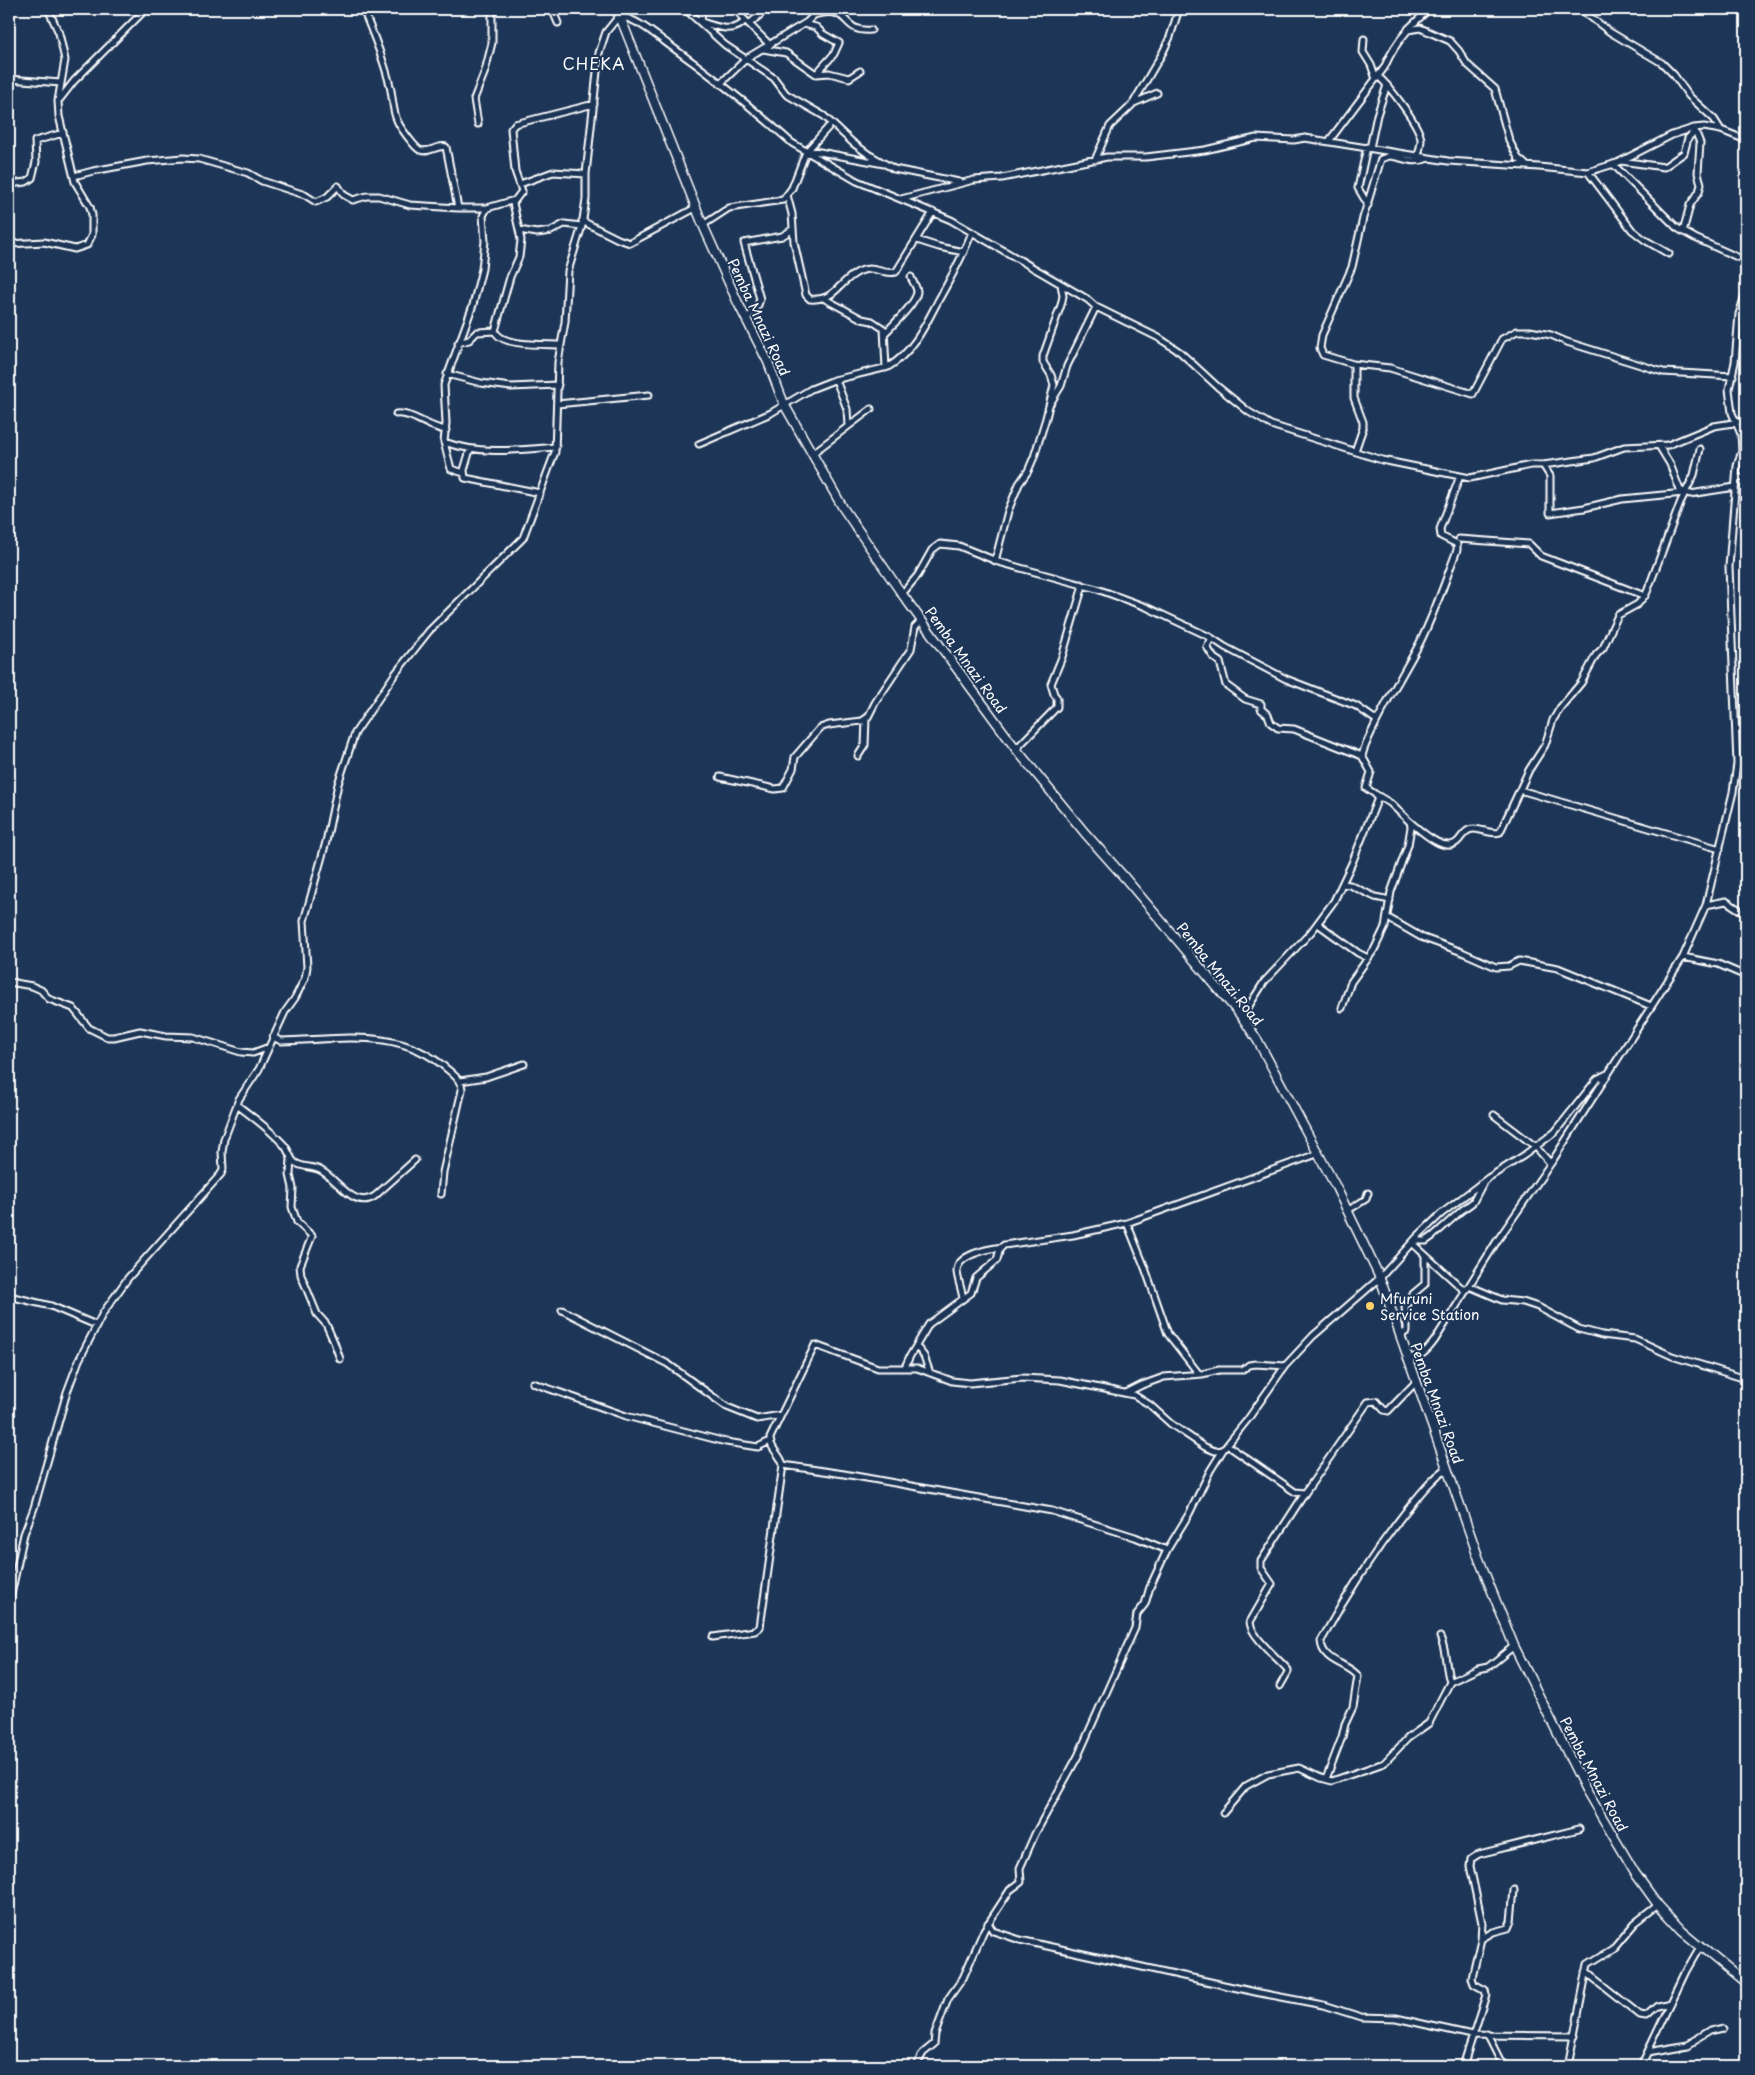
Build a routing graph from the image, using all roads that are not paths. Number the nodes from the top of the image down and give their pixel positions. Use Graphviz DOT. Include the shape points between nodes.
graph roads {
  1 [pos="48,9"];
  2 [pos="146,9"];
  3 [pos="363,9"];
  4 [pos="492,9"];
  5 [pos="552,9"];
  6 [pos="685,9"];
  7 [pos="700,9"];
  8 [pos="736,9"];
  9 [pos="767,9"];
  10 [pos="817,9"];
  11 [pos="1179,9"];
  12 [pos="1429,9"];
  13 [pos="1580,9"];
  14 [pos="618,13"];
  15 [pos="814,15"];
  16 [pos="702,22"];
  17 [pos="747,22"];
  18 [pos="558,23"];
  19 [pos="804,24"];
  20 [pos="871,30"];
  21 [pos="1408,30"];
  22 [pos="1364,39"];
  23 [pos="770,45"];
  24 [pos="763,49"];
  25 [pos="747,58"];
  26 [pos="860,71"];
  27 [pos="816,74"];
  28 [pos="1377,78"];
  29 [pos="9,79"];
  30 [pos="61,83"];
  31 [pos="720,84"];
  32 [pos="1387,84"];
  33 [pos="1157,93"];
  34 [pos="58,101"];
  35 [pos="594,104"];
  36 [pos="1132,105"];
  37 [pos="832,123"];
  38 [pos="478,124"];
  39 [pos="1694,130"];
  40 [pos="1721,130"];
  41 [pos="63,133"];
  42 [pos="1746,140"];
  43 [pos="1329,141"];
  44 [pos="1368,148"];
  45 [pos="808,151"];
  46 [pos="1418,156"];
  47 [pos="1430,158"];
  48 [pos="1094,160"];
  49 [pos="1621,161"];
  50 [pos="1613,164"];
  51 [pos="887,165"];
  52 [pos="1530,166"];
  53 [pos="1588,172"];
  54 [pos="586,174"];
  55 [pos="74,176"];
  56 [pos="962,182"];
  57 [pos="9,184"];
  58 [pos="520,184"];
  59 [pos="787,195"];
  60 [pos="901,199"];
  61 [pos="515,200"];
  62 [pos="1368,205"];
  63 [pos="696,207"];
  64 [pos="458,208"];
  65 [pos="487,208"];
  66 [pos="933,212"];
  67 [pos="582,223"];
  68 [pos="703,225"];
  69 [pos="519,230"];
  70 [pos="792,230"];
  71 [pos="972,232"];
  72 [pos="1683,232"];
  73 [pos="917,240"];
  74 [pos="9,244"];
  75 [pos="964,252"];
  76 [pos="1669,254"];
  77 [pos="1746,261"];
  78 [pos="912,277"];
  79 [pos="1061,284"];
  80 [pos="1746,292"];
  81 [pos="826,299"];
  82 [pos="1096,307"];
  83 [pos="747,319"];
  84 [pos="495,331"];
  85 [pos="885,333"];
  86 [pos="458,343"];
  87 [pos="561,345"];
  88 [pos="1352,364"];
  89 [pos="886,368"];
  90 [pos="447,374"];
  91 [pos="1732,376"];
  92 [pos="836,380"];
  93 [pos="558,385"];
  94 [pos="649,395"];
  95 [pos="557,404"];
  96 [pos="784,404"];
  97 [pos="1049,406"];
  98 [pos="870,409"];
  99 [pos="396,414"];
  100 [pos="1736,422"];
  101 [pos="1746,422"];
  102 [pos="848,426"];
  103 [pos="446,430"];
  104 [pos="444,442"];
  105 [pos="699,444"];
  106 [pos="1659,446"];
  107 [pos="556,447"];
  108 [pos="1744,448"];
  109 [pos="1700,449"];
  110 [pos="470,450"];
  111 [pos="1355,452"];
  112 [pos="813,453"];
  113 [pos="1543,465"];
  114 [pos="464,473"];
  115 [pos="1460,476"];
  116 [pos="1737,478"];
  117 [pos="1746,478"];
  118 [pos="1735,487"];
  119 [pos="540,493"];
  120 [pos="1685,493"];
  121 [pos="1459,539"];
  122 [pos="994,560"];
  123 [pos="1081,584"];
  124 [pos="902,594"];
  125 [pos="1645,596"];
  126 [pos="922,620"];
  127 [pos="1212,639"];
  128 [pos="866,719"];
  129 [pos="1376,720"];
  130 [pos="1746,728"];
  131 [pos="1736,730"];
  132 [pos="1016,748"];
  133 [pos="858,756"];
  134 [pos="1362,756"];
  135 [pos="720,777"];
  136 [pos="1520,790"];
  137 [pos="1375,794"];
  138 [pos="1410,822"];
  139 [pos="1720,849"];
  140 [pos="1342,884"];
  141 [pos="1390,900"];
  142 [pos="1706,905"];
  143 [pos="1746,914"];
  144 [pos="1388,918"];
  145 [pos="1318,924"];
  146 [pos="1683,957"];
  147 [pos="1368,958"];
  148 [pos="1746,976"];
  149 [pos="9,982"];
  150 [pos="1651,1006"];
  151 [pos="1342,1008"];
  152 [pos="1242,1017"];
  153 [pos="273,1037"];
  154 [pos="269,1048"];
  155 [pos="524,1064"];
  156 [pos="1607,1074"];
  157 [pos="460,1081"];
  158 [pos="237,1105"];
  159 [pos="1494,1115"];
  160 [pos="1536,1147"];
  161 [pos="1317,1154"];
  162 [pos="291,1158"];
  163 [pos="416,1160"];
  164 [pos="1550,1163"];
  165 [pos="1484,1181"];
  166 [pos="1368,1193"];
  167 [pos="441,1194"];
  168 [pos="1347,1211"];
  169 [pos="1127,1224"];
  170 [pos="1413,1242"];
  171 [pos="1002,1246"];
  172 [pos="1425,1255"];
  173 [pos="1380,1278"];
  174 [pos="1469,1286"];
  175 [pos="1465,1291"];
  176 [pos="9,1296"];
  177 [pos="962,1300"];
  178 [pos="562,1310"];
  179 [pos="96,1325"];
  180 [pos="1400,1336"];
  181 [pos="916,1346"];
  182 [pos="1408,1358"];
  183 [pos="340,1359"];
  184 [pos="1286,1366"];
  185 [pos="905,1367"];
  186 [pos="930,1373"];
  187 [pos="1199,1374"];
  188 [pos="1746,1379"];
  189 [pos="1416,1382"];
  190 [pos="533,1383"];
  191 [pos="1125,1393"];
  192 [pos="781,1415"];
  193 [pos="770,1441"];
  194 [pos="1227,1445"];
  195 [pos="1223,1450"];
  196 [pos="783,1465"];
  197 [pos="1447,1468"];
  198 [pos="1305,1493"];
  199 [pos="1167,1550"];
  200 [pos="9,1604"];
  201 [pos="713,1637"];
  202 [pos="1440,1637"];
  203 [pos="1514,1646"];
  204 [pos="1450,1682"];
  205 [pos="1280,1686"];
  206 [pos="1326,1779"];
  207 [pos="1223,1813"];
  208 [pos="1579,1829"];
  209 [pos="1514,1890"];
  210 [pos="1658,1905"];
  211 [pos="988,1923"];
  212 [pos="1481,1938"];
  213 [pos="1700,1945"];
  214 [pos="1586,1972"];
  215 [pos="1746,1984"];
  216 [pos="1671,2004"];
  217 [pos="1723,2029"];
  218 [pos="1487,2034"];
  219 [pos="1472,2035"];
  220 [pos="1575,2036"];
  221 [pos="1648,2052"];
  222 [pos="916,2066"];
  223 [pos="1462,2066"];
  224 [pos="1507,2066"];
  225 [pos="1568,2066"];
  226 [pos="1641,2066"];
  1 -- 30 [label="street" via="59,33 65,60"];
  2 -- 34 [label="street"];
  3 -- 64 [label="street" via="377,40 398,123 419,150 446,147"];
  4 -- 38 [label="street" via="492,43 474,99"];
  5 -- 18 [label="street"];
  6 -- 16 [label="street"];
  7 -- 16 [label="street"];
  8 -- 17 [label="street"];
  9 -- 17 [label="street"];
  10 -- 15 [label="street"];
  11 -- 36 [label="street" via="1166,46"];
  12 -- 21 [label="street"];
  13 -- 40 [label="street" via="1610,32 1662,63"];
  14 -- 31 [label="street" via="640,23"];
  14 -- 35 [label="street" via="600,45"];
  14 -- 63 [label="main road, Pemba Mnazi Road"];
  15 -- 19 [label="street"];
  15 -- 20 [label="street" via="835,12 855,29"];
  16 -- 17 [label="street" via="735,28"];
  16 -- 25 [label="street" via="725,45"];
  17 -- 23 [label="street"];
  19 -- 23 [label="street"];
  19 -- 27 [label="street" via="816,27 839,43 834,54"];
  21 -- 28 [label="street"];
  21 -- 52 [label="street" via="1420,28 1450,41 1467,64 1495,89 1509,140 1518,158"];
  22 -- 28 [label="street" via="1363,52"];
  23 -- 24 [label="street"];
  24 -- 25 [label="street"];
  24 -- 27 [label="street" via="786,53"];
  25 -- 31 [label="street"];
  25 -- 37 [label="street" via="774,78 786,94"];
  26 -- 27 [label="street" via="846,78"];
  28 -- 32 [label="street"];
  28 -- 43 [label="street"];
  29 -- 30 [label="street"];
  30 -- 34 [label="street"];
  31 -- 45 [label="street" via="792,143"];
  32 -- 44 [label="street"];
  32 -- 46 [label="street" via="1415,124 1421,138"];
  33 -- 36 [label="street"];
  34 -- 41 [label="street"];
  35 -- 54 [label="street"];
  35 -- 58 [label="street" via="512,127"];
  36 -- 48 [label="street" via="1110,126"];
  37 -- 45 [label="street"];
  37 -- 51 [label="street" via="859,147"];
  39 -- 40 [label="street"];
  39 -- 49 [label="street" via="1672,135"];
  39 -- 49 [label="street" via="1684,153 1664,167"];
  39 -- 72 [label="street" via="1700,143 1698,173 1701,184 1690,205"];
  40 -- 42 [label="street"];
  41 -- 55 [label="street"];
  41 -- 57 [label="street" via="36,140 32,178"];
  43 -- 44 [label="street"];
  43 -- 48 [label="street" via="1256,138 1205,150"];
  44 -- 46 [label="street"];
  44 -- 62 [label="street" via="1358,188"];
  45 -- 51 [label="street"];
  45 -- 59 [label="street"];
  45 -- 60 [label="street" via="856,181"];
  46 -- 47 [label="street"];
  47 -- 52 [label="street"];
  47 -- 62 [label="street" via="1416,161 1389,156 1381,160"];
  48 -- 56 [label="street" via="1002,178"];
  49 -- 50 [label="street"];
  50 -- 53 [label="street"];
  50 -- 72 [label="street"];
  51 -- 56 [label="street" via="912,174"];
  52 -- 53 [label="street"];
  53 -- 76 [label="street" via="1632,230"];
  54 -- 58 [label="street" via="553,172"];
  54 -- 67 [label="street" via="587,194"];
  55 -- 64 [label="street" via="147,161 199,159 248,173 316,202 338,186 353,200 379,196 410,205"];
  55 -- 74 [label="street" via="92,215 92,235 87,245 75,249 44,242"];
  56 -- 60 [label="street"];
  58 -- 61 [label="street" via="522,191"];
  59 -- 68 [label="street" via="781,201 729,208"];
  59 -- 70 [label="street"];
  60 -- 66 [label="street"];
  61 -- 65 [label="street"];
  61 -- 69 [label="street" via="513,208"];
  62 -- 88 [label="street" via="1352,267 1329,315 1320,348 1323,355"];
  63 -- 67 [label="street" via="630,243"];
  63 -- 68 [label="main road, Pemba Mnazi Road"];
  64 -- 65 [label="street"];
  65 -- 86 [label="street" via="483,216 482,269 473,305"];
  66 -- 71 [label="street"];
  66 -- 73 [label="street"];
  67 -- 69 [label="street" via="564,224 551,231 537,233"];
  67 -- 87 [label="street" via="568,271"];
  68 -- 83 [label="main road, Pemba Mnazi Road"];
  69 -- 84 [label="street" via="519,257"];
  70 -- 81 [label="street" via="806,294 810,299"];
  70 -- 83 [label="street" via="786,235 744,243 760,299"];
  71 -- 75 [label="street"];
  71 -- 79 [label="street"];
  72 -- 77 [label="street"];
  73 -- 75 [label="street"];
  73 -- 81 [label="street" via="896,272 872,268 863,270"];
  75 -- 89 [label="street" via="918,339"];
  78 -- 85 [label="street" via="916,295 902,318"];
  79 -- 82 [label="street"];
  79 -- 97 [label="street" via="1061,304 1043,356 1053,380"];
  80 -- 91 [label="street" via="1737,324"];
  81 -- 85 [label="street" via="862,319 872,321"];
  82 -- 97 [label="street"];
  82 -- 111 [label="street" via="1180,352 1218,387 1262,420"];
  83 -- 96 [label="main road, Pemba Mnazi Road"];
  84 -- 86 [label="street" via="477,332 470,340"];
  84 -- 87 [label="street" via="500,337 520,343"];
  85 -- 89 [label="street"];
  86 -- 90 [label="street"];
  87 -- 93 [label="street"];
  88 -- 91 [label="street" via="1390,368 1474,394 1502,339 1516,331 1530,331 1663,372"];
  88 -- 111 [label="street" via="1354,398 1363,422"];
  89 -- 92 [label="street"];
  90 -- 93 [label="street" via="511,387"];
  90 -- 103 [label="street" via="444,388"];
  91 -- 100 [label="street" via="1729,398"];
  92 -- 96 [label="street"];
  92 -- 102 [label="street" via="847,409"];
  93 -- 95 [label="street"];
  94 -- 95 [label="street"];
  95 -- 107 [label="street"];
  96 -- 105 [label="street" via="755,421"];
  96 -- 112 [label="main road, Pemba Mnazi Road"];
  97 -- 122 [label="street" via="1039,444 1028,472 1019,484"];
  98 -- 102 [label="street"];
  99 -- 103 [label="street" via="405,414 437,430"];
  100 -- 101 [label="street"];
  100 -- 106 [label="street" via="1714,426 1678,442"];
  100 -- 108 [label="street"];
  102 -- 112 [label="street"];
  103 -- 104 [label="street"];
  104 -- 110 [label="street"];
  104 -- 114 [label="street" via="451,468"];
  106 -- 113 [label="street" via="1624,447 1594,458"];
  106 -- 120 [label="street" via="1680,490"];
  107 -- 110 [label="street"];
  107 -- 119 [label="street"];
  108 -- 116 [label="street" via="1737,466"];
  109 -- 120 [label="street" via="1694,475"];
  110 -- 114 [label="street"];
  111 -- 115 [label="street"];
  112 -- 124 [label="main road, Pemba Mnazi Road" via="843,508"];
  113 -- 115 [label="street" via="1470,478"];
  113 -- 120 [label="street" via="1550,476 1550,513 1622,499"];
  114 -- 119 [label="street" via="465,478"];
  115 -- 129 [label="street" via="1440,529 1441,536 1457,544 1457,550 1416,651"];
  116 -- 117 [label="street"];
  116 -- 118 [label="street"];
  118 -- 120 [label="street"];
  118 -- 131 [label="street" via="1730,567"];
  119 -- 153 [label="street" via="523,538 429,631 355,733 338,784 304,921 305,978"];
  120 -- 125 [label="street"];
  121 -- 125 [label="street" via="1529,544 1541,556"];
  122 -- 123 [label="street" via="999,564"];
  122 -- 124 [label="street" via="959,546 940,544 932,550 918,575"];
  123 -- 127 [label="street" via="1146,607"];
  123 -- 132 [label="street" via="1062,657 1051,684 1058,698 1057,707"];
  124 -- 126 [label="main road, Pemba Mnazi Road"];
  125 -- 136 [label="street" via="1618,615 1603,648 1581,683 1560,708 1545,745"];
  126 -- 128 [label="street" via="915,627 909,651"];
  126 -- 132 [label="main road, Pemba Mnazi Road"];
  127 -- 129 [label="street" via="1286,679 1343,699"];
  127 -- 134 [label="street" via="1207,647 1220,662 1225,684 1245,699 1261,704 1273,725 1303,732"];
  128 -- 133 [label="street" via="865,745"];
  128 -- 135 [label="street" via="820,728 795,756 791,774 782,789"];
  129 -- 134 [label="street"];
  130 -- 131 [label="street"];
  131 -- 139 [label="street" via="1736,777"];
  132 -- 152 [label="main road, Pemba Mnazi Road"];
  134 -- 137 [label="street" via="1371,769 1366,788"];
  136 -- 138 [label="street" via="1505,826 1497,834 1475,829 1456,844 1442,844 1424,835"];
  136 -- 139 [label="street"];
  137 -- 138 [label="street"];
  137 -- 140 [label="street" via="1378,798"];
  138 -- 141 [label="street" via="1408,844"];
  139 -- 142 [label="street"];
  140 -- 141 [label="street" via="1350,884 1375,897"];
  140 -- 145 [label="street"];
  141 -- 144 [label="street"];
  142 -- 143 [label="street" via="1726,901"];
  142 -- 146 [label="street"];
  144 -- 147 [label="street"];
  144 -- 150 [label="street" via="1421,937 1496,967 1520,961 1558,968"];
  145 -- 147 [label="street"];
  145 -- 152 [label="street" via="1264,982"];
  146 -- 148 [label="street" via="1718,964"];
  146 -- 150 [label="street"];
  147 -- 151 [label="street" via="1351,982"];
  149 -- 154 [label="street" via="41,990 49,999 73,1008 89,1028 107,1036 140,1031 193,1037 241,1052"];
  150 -- 156 [label="street"];
  152 -- 161 [label="main road, Pemba Mnazi Road" via="1258,1041"];
  153 -- 154 [label="street"];
  153 -- 157 [label="street" via="281,1041 385,1040 422,1052"];
  154 -- 158 [label="street"];
  155 -- 157 [label="street" via="486,1077"];
  156 -- 160 [label="street" via="1597,1079 1555,1132"];
  156 -- 164 [label="street"];
  157 -- 167 [label="street" via="462,1090"];
  158 -- 162 [label="street" via="282,1143"];
  158 -- 179 [label="street" via="224,1139 221,1174 136,1268"];
  159 -- 160 [label="street"];
  160 -- 164 [label="street"];
  160 -- 165 [label="street"];
  161 -- 168 [label="main road, Pemba Mnazi Road"];
  161 -- 169 [label="street"];
  162 -- 163 [label="street" via="302,1166 320,1170 365,1201"];
  162 -- 183 [label="street" via="292,1207 297,1222 312,1236 300,1266 301,1275"];
  164 -- 174 [label="street"];
  165 -- 170 [label="street" via="1441,1214"];
  165 -- 170 [label="street" via="1471,1205 1430,1239"];
  166 -- 168 [label="street" via="1366,1200"];
  168 -- 173 [label="main road, Pemba Mnazi Road"];
  169 -- 171 [label="street"];
  169 -- 187 [label="street" via="1168,1334"];
  170 -- 172 [label="street"];
  170 -- 173 [label="street"];
  171 -- 177 [label="street" via="997,1260 978,1276 972,1290"];
  171 -- 177 [label="street" via="973,1254 960,1265"];
  172 -- 175 [label="street"];
  172 -- 180 [label="street" via="1425,1284 1405,1307 1408,1328"];
  173 -- 180 [label="main road, Pemba Mnazi Road"];
  173 -- 184 [label="street" via="1312,1336"];
  174 -- 175 [label="street"];
  174 -- 188 [label="street" via="1502,1300 1538,1306 1579,1329 1635,1339 1672,1356"];
  175 -- 182 [label="street" via="1426,1352 1416,1358"];
  176 -- 179 [label="street" via="51,1306"];
  177 -- 181 [label="street" via="929,1324"];
  178 -- 192 [label="street" via="668,1364 727,1407 757,1419"];
  179 -- 200 [label="street" via="78,1360 67,1392 24,1534"];
  180 -- 182 [label="main road, Pemba Mnazi Road"];
  181 -- 185 [label="street"];
  181 -- 186 [label="street"];
  182 -- 189 [label="main road, Pemba Mnazi Road"];
  184 -- 187 [label="street" via="1256,1364 1243,1370"];
  184 -- 194 [label="street"];
  185 -- 186 [label="street"];
  185 -- 192 [label="street" via="878,1368 815,1344"];
  186 -- 191 [label="street" via="970,1383 1014,1378 1060,1380"];
  187 -- 191 [label="street" via="1164,1377"];
  189 -- 197 [label="main road, Pemba Mnazi Road"];
  189 -- 198 [label="street" via="1388,1411 1376,1401 1368,1402"];
  190 -- 193 [label="street" via="626,1416 726,1442 758,1447"];
  191 -- 195 [label="street" via="1142,1398 1170,1424 1205,1447"];
  192 -- 193 [label="street"];
  193 -- 196 [label="street"];
  194 -- 195 [label="street"];
  194 -- 198 [label="street" via="1295,1492"];
  195 -- 199 [label="street"];
  196 -- 199 [label="street" via="1052,1511"];
  196 -- 201 [label="street" via="760,1627 756,1631"];
  197 -- 203 [label="main road, Pemba Mnazi Road"];
  197 -- 206 [label="street" via="1423,1489 1390,1533 1342,1603 1321,1641 1329,1657 1358,1676 1350,1714"];
  198 -- 205 [label="street" via="1261,1562 1261,1568 1272,1584 1250,1622 1256,1635 1288,1670"];
  199 -- 211 [label="street" via="1145,1604 1136,1614 1132,1637 1084,1744 1020,1868 1021,1882 1010,1890"];
  202 -- 204 [label="street"];
  203 -- 204 [label="street" via="1488,1667"];
  203 -- 210 [label="main road, Pemba Mnazi Road" via="1600,1814"];
  204 -- 206 [label="street" via="1429,1722 1402,1743 1387,1761 1338,1780"];
  206 -- 207 [label="street" via="1299,1768 1268,1774 1246,1786"];
  208 -- 212 [label="street" via="1479,1854 1472,1859 1470,1866 1483,1926"];
  209 -- 212 [label="street" via="1508,1928"];
  210 -- 213 [label="main road, Pemba Mnazi Road"];
  210 -- 214 [label="street" via="1635,1923 1614,1948 1591,1961"];
  211 -- 219 [label="street" via="997,1933 1040,1945 1323,2005 1361,2017 1396,2018"];
  211 -- 222 [label="street" via="960,1984 948,1999 934,2044"];
  212 -- 219 [label="street" via="1472,1978 1486,1995"];
  213 -- 215 [label="main road, Pemba Mnazi Road"];
  213 -- 216 [label="street"];
  214 -- 216 [label="street" via="1640,2015 1646,2016 1657,2006"];
  214 -- 220 [label="street"];
  216 -- 221 [label="street"];
  217 -- 221 [label="street" via="1709,2032 1688,2045"];
  218 -- 219 [label="street"];
  218 -- 220 [label="street"];
  218 -- 224 [label="street" via="1500,2060"];
  219 -- 223 [label="street"];
  220 -- 225 [label="street"];
  221 -- 226 [label="street"];
}
